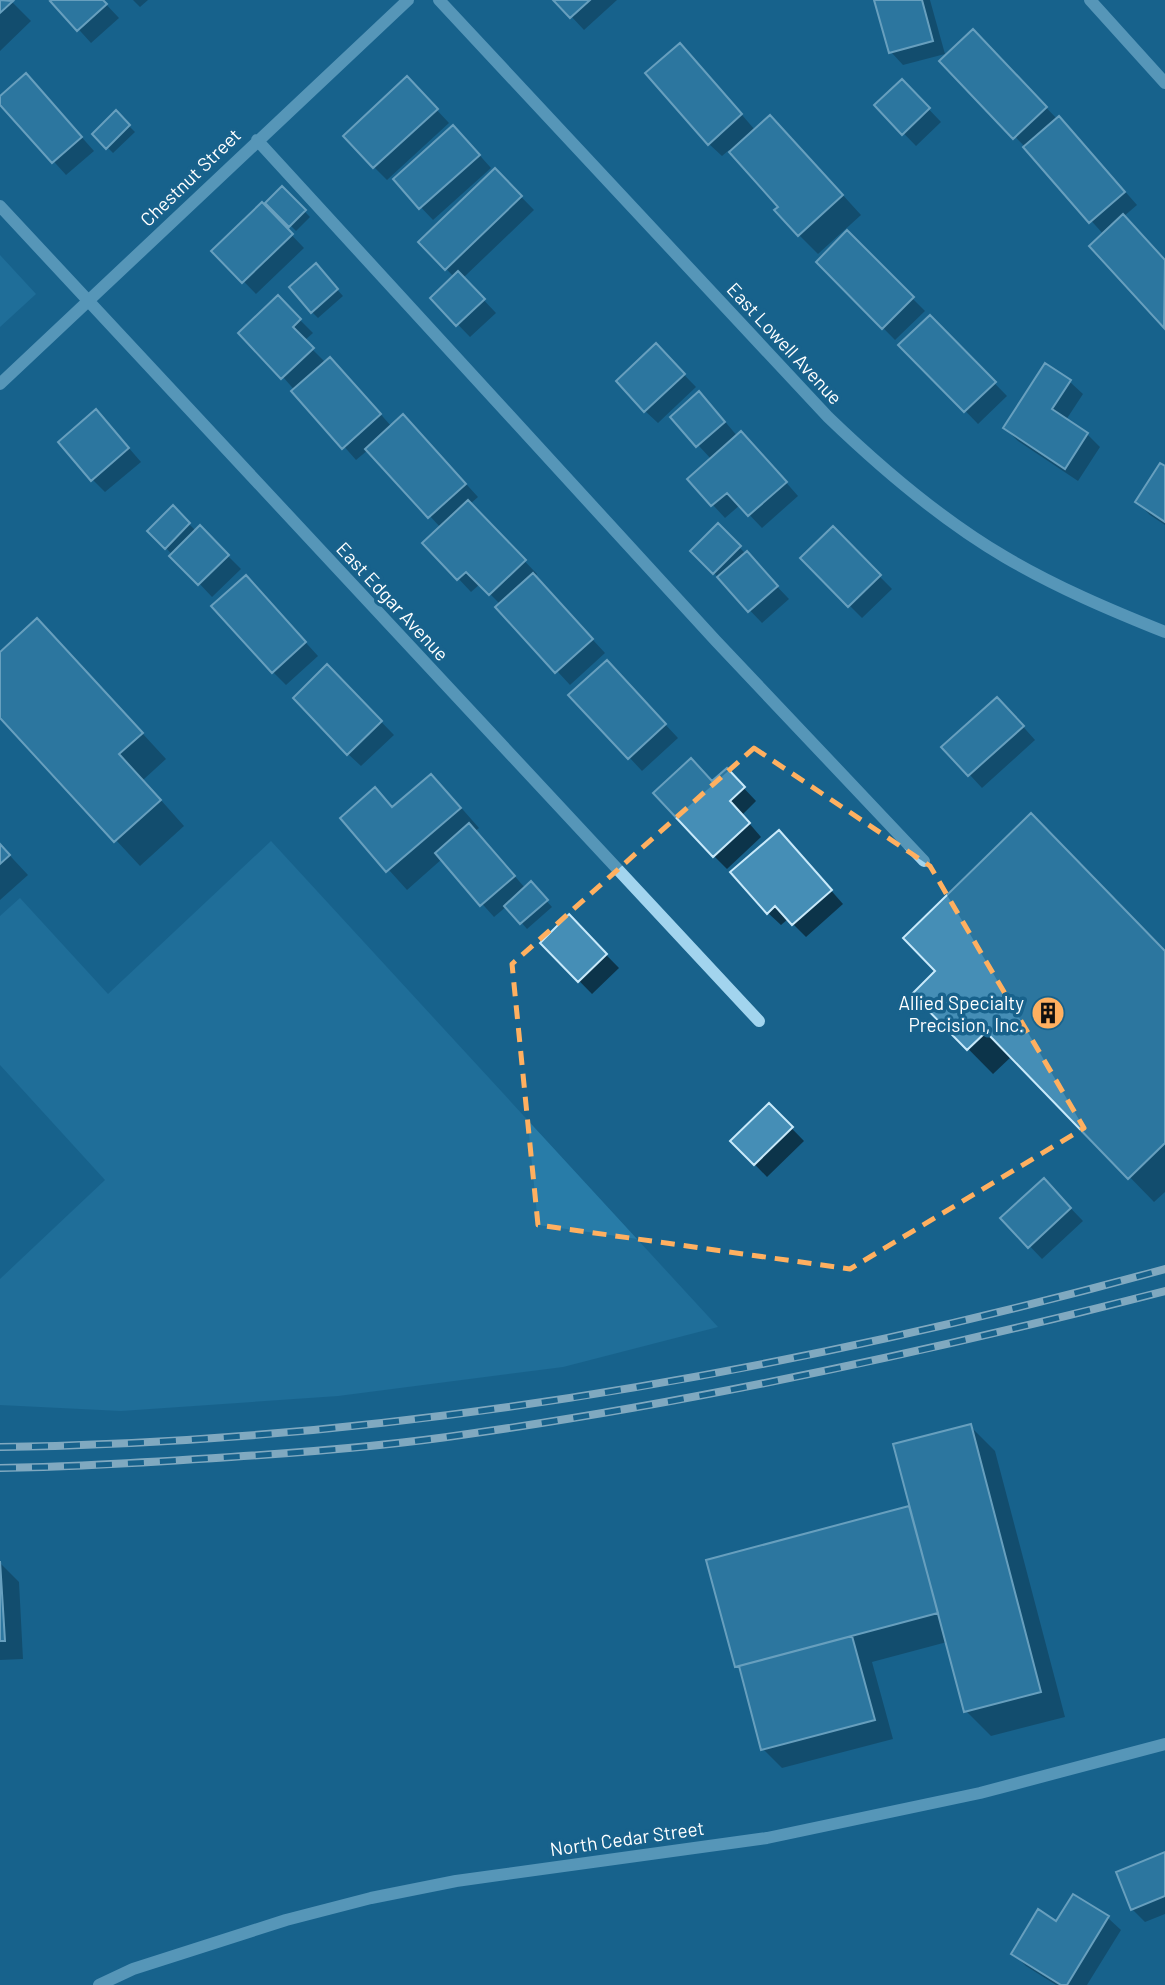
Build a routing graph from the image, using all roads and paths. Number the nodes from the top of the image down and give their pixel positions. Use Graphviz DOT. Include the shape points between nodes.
graph roads {
  1 [pos="408,0"];
  2 [pos="439,0"];
  3 [pos="1090,0"];
  4 [pos="1164,81"];
  5 [pos="257,140"];
  6 [pos="0,206"];
  7 [pos="87,302"];
  8 [pos="0,384"];
  9 [pos="1165,632"];
  10 [pos="923,861"];
  11 [pos="759,1021"];
  12 [pos="1165,1744"];
  13 [pos="99,1985"];
  1 -- 5 [label="street, Chestnut Street"];
  2 -- 9 [label="street, East Lowell Avenue" via="871,458 948,520 1004,556 1091,603"];
  3 -- 4 [label="street"];
  5 -- 7 [label="street, Chestnut Street"];
  5 -- 10 [label="street"];
  6 -- 7 [label="street, East Edgar Avenue"];
  7 -- 8 [label="street, Chestnut Street"];
  7 -- 11 [label="street, East Edgar Avenue"];
  12 -- 13 [label="street, North Cedar Street" via="980,1793 767,1838 456,1881 371,1898 286,1920 133,1969"];
}
